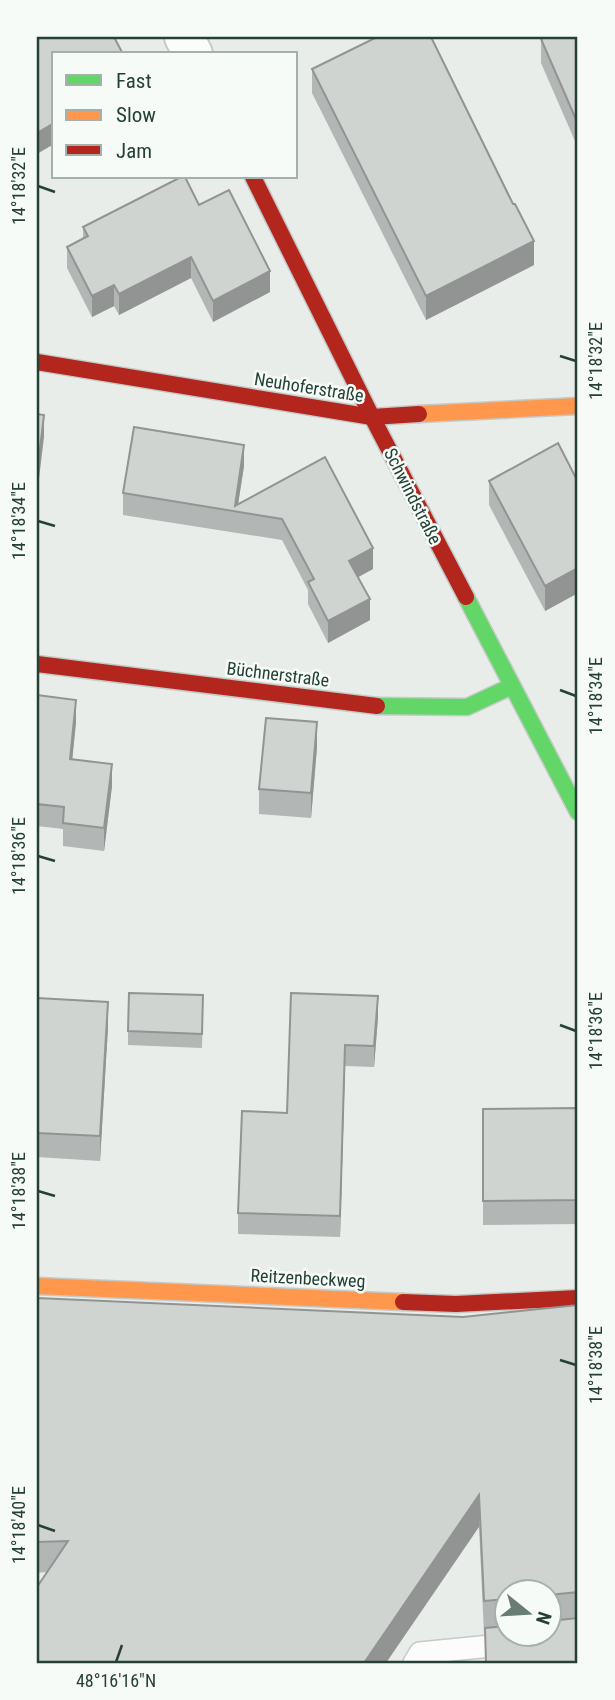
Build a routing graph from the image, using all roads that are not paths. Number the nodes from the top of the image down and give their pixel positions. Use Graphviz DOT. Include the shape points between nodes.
graph roads {
  1 [pos="253,178"];
  2 [pos="37,362"];
  3 [pos="578,406"];
  4 [pos="372,417"];
  5 [pos="37,664"];
  6 [pos="512,686"];
  7 [pos="578,812"];
  8 [pos="37,1286"];
  9 [pos="578,1298"];
  10 [pos="492,1646"];
  11 [pos="414,1663"];
  1 -- 4 [label="street, Schwindstraße"];
  2 -- 4 [label="street, Neuhoferstraße"];
  3 -- 4 [label="street, Neuhoferstraße"];
  4 -- 6 [label="street, Schwindstraße"];
  5 -- 6 [label="street, Büchnerstraße" via="380,706 467,708"];
  6 -- 7 [label="street, Schwindstraße"];
  8 -- 9 [label="street, Reitzenbeckweg" via="456,1304"];
  10 -- 11 [label="lane" via="420,1654"];
}
